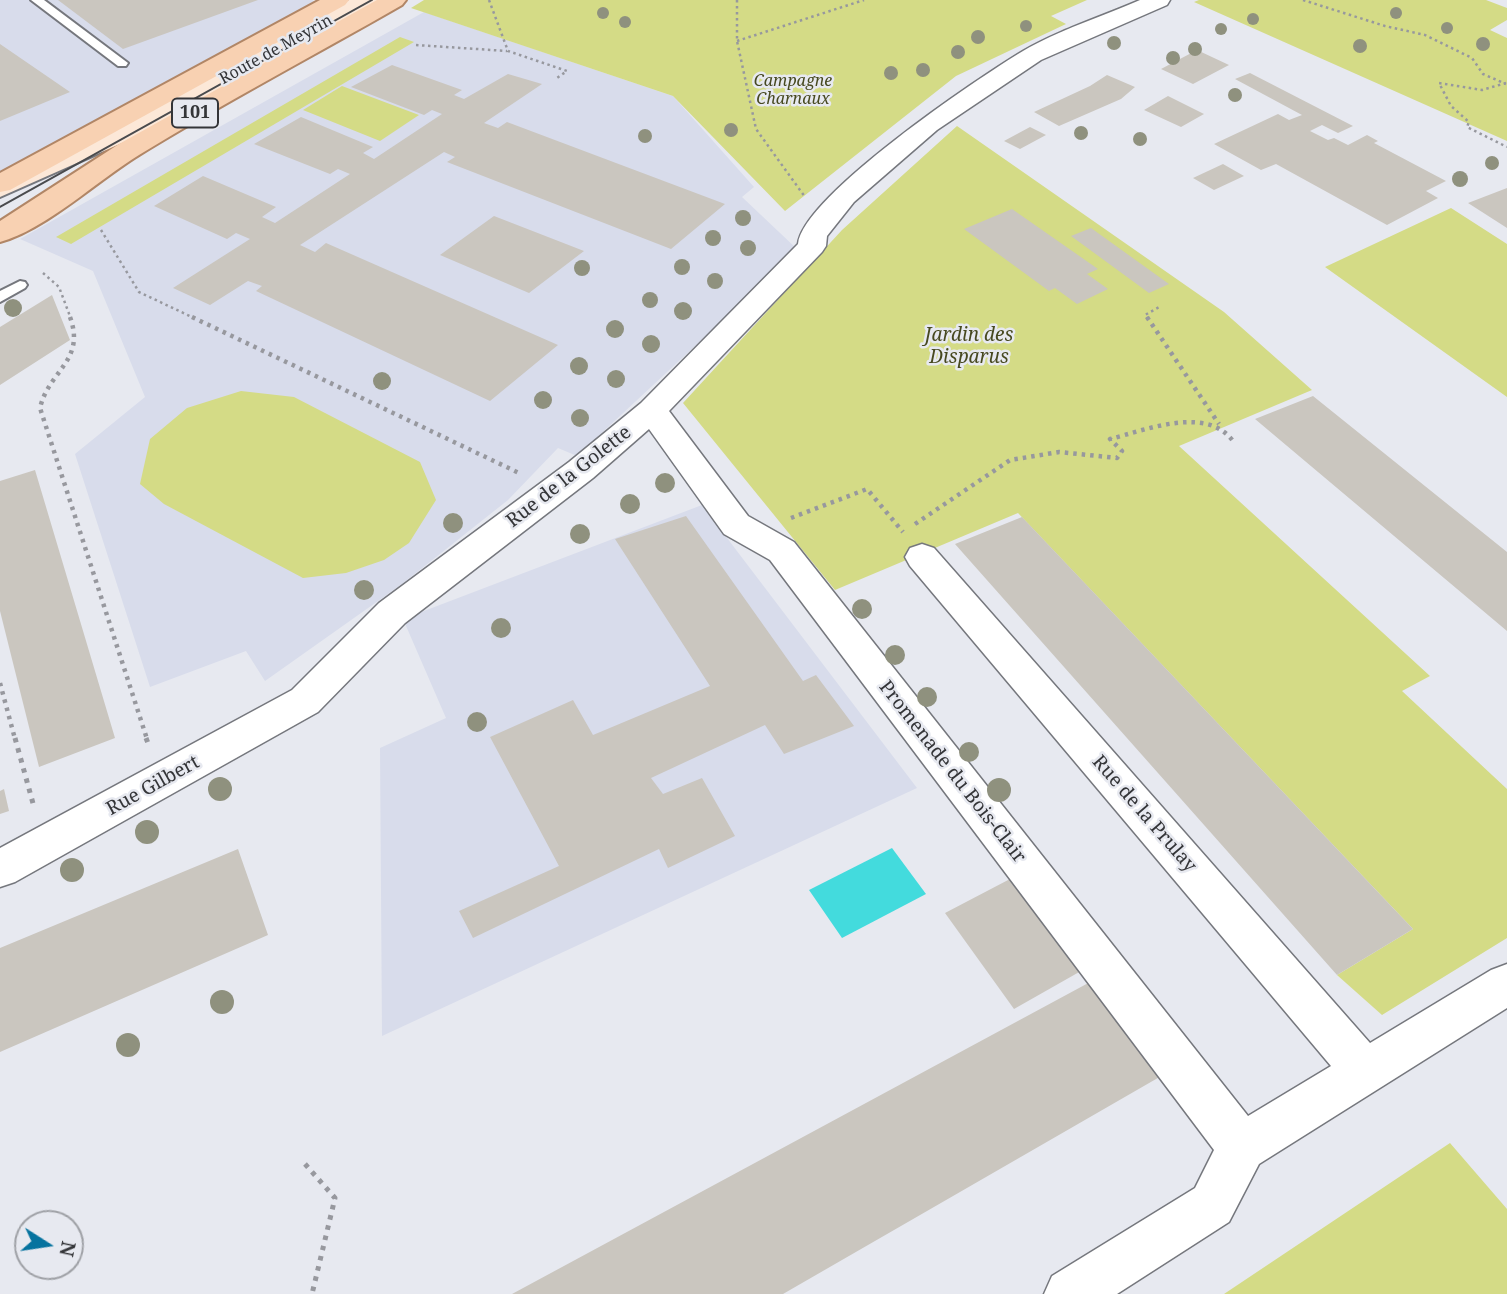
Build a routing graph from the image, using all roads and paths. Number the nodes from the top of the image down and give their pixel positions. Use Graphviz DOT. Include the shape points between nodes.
graph roads {
  1 [pos="37,0"];
  2 [pos="337,0"];
  3 [pos="366,0"];
  4 [pos="394,0"];
  5 [pos="489,0"];
  6 [pos="737,0"];
  7 [pos="864,0"];
  8 [pos="1159,0"];
  9 [pos="1303,0"];
  10 [pos="737,41"];
  11 [pos="416,45"];
  12 [pos="508,51"];
  13 [pos="122,63"];
  14 [pos="557,78"];
  15 [pos="1506,83"];
  16 [pos="149,121"];
  17 [pos="1507,147"];
  18 [pos="0,187"];
  19 [pos="807,200"];
  20 [pos="0,218"];
  21 [pos="101,230"];
  22 [pos="0,233"];
  23 [pos="39,271"];
  24 [pos="20,285"];
  25 [pos="0,297"];
  26 [pos="1161,306"];
  27 [pos="652,410"];
  28 [pos="1219,424"];
  29 [pos="1233,441"];
  30 [pos="555,490"];
  31 [pos="751,534"];
  32 [pos="912,544"];
  33 [pos="0,684"];
  34 [pos="305,701"];
  35 [pos="151,753"];
  36 [pos="36,814"];
  37 [pos="0,869"];
  38 [pos="1507,984"];
  39 [pos="1365,1071"];
  40 [pos="1242,1147"];
  41 [pos="305,1164"];
  42 [pos="312,1294"];
  43 [pos="1070,1294"];
  1 -- 13 [label="lane"];
  2 -- 18 [label="main road, 101"];
  3 -- 16 [label="street, Route de Meyrin"];
  4 -- 22 [label="main road, 101" via="128,150"];
  5 -- 12 [label="path"];
  6 -- 10 [label="path"];
  7 -- 10 [label="path"];
  8 -- 27 [label="street, Rue de la Golette" via="1033,55 928,125 845,196 813,235 812,246"];
  9 -- 15 [label="path" via="1425,35 1472,58 1483,74"];
  10 -- 19 [label="path" via="756,129"];
  11 -- 12 [label="path"];
  12 -- 14 [label="path" via="566,71"];
  15 -- 17 [label="path" via="1478,91 1439,83 1451,106 1469,122 1467,127"];
  16 -- 18 [label="street"];
  16 -- 20 [label="street"];
  21 -- 30 [label="path" via="139,292"];
  23 -- 35 [label="path" via="59,285 76,344 48,382 40,408"];
  24 -- 25 [label="lane"];
  26 -- 28 [label="path" via="1146,315"];
  27 -- 30 [label="street, Rue de la Golette"];
  27 -- 31 [label="street, Promenade du Bois-Clair" via="736,525"];
  28 -- 29 [label="path"];
  28 -- 32 [label="path" via="1196,421 1110,439 1122,451 1117,458 1059,452 1010,460"];
  30 -- 34 [label="street, Rue de la Golette" via="392,613"];
  31 -- 32 [label="path" via="867,489"];
  31 -- 40 [label="street, Promenade du Bois-Clair" via="782,551"];
  32 -- 39 [label="street, Rue de la Prulay"];
  33 -- 36 [label="path"];
  34 -- 37 [label="street, Rue Gilbert"];
  38 -- 39 [label="street"];
  39 -- 40 [label="street"];
  40 -- 43 [label="street" via="1212,1205"];
  41 -- 42 [label="path" via="335,1199"];
}
